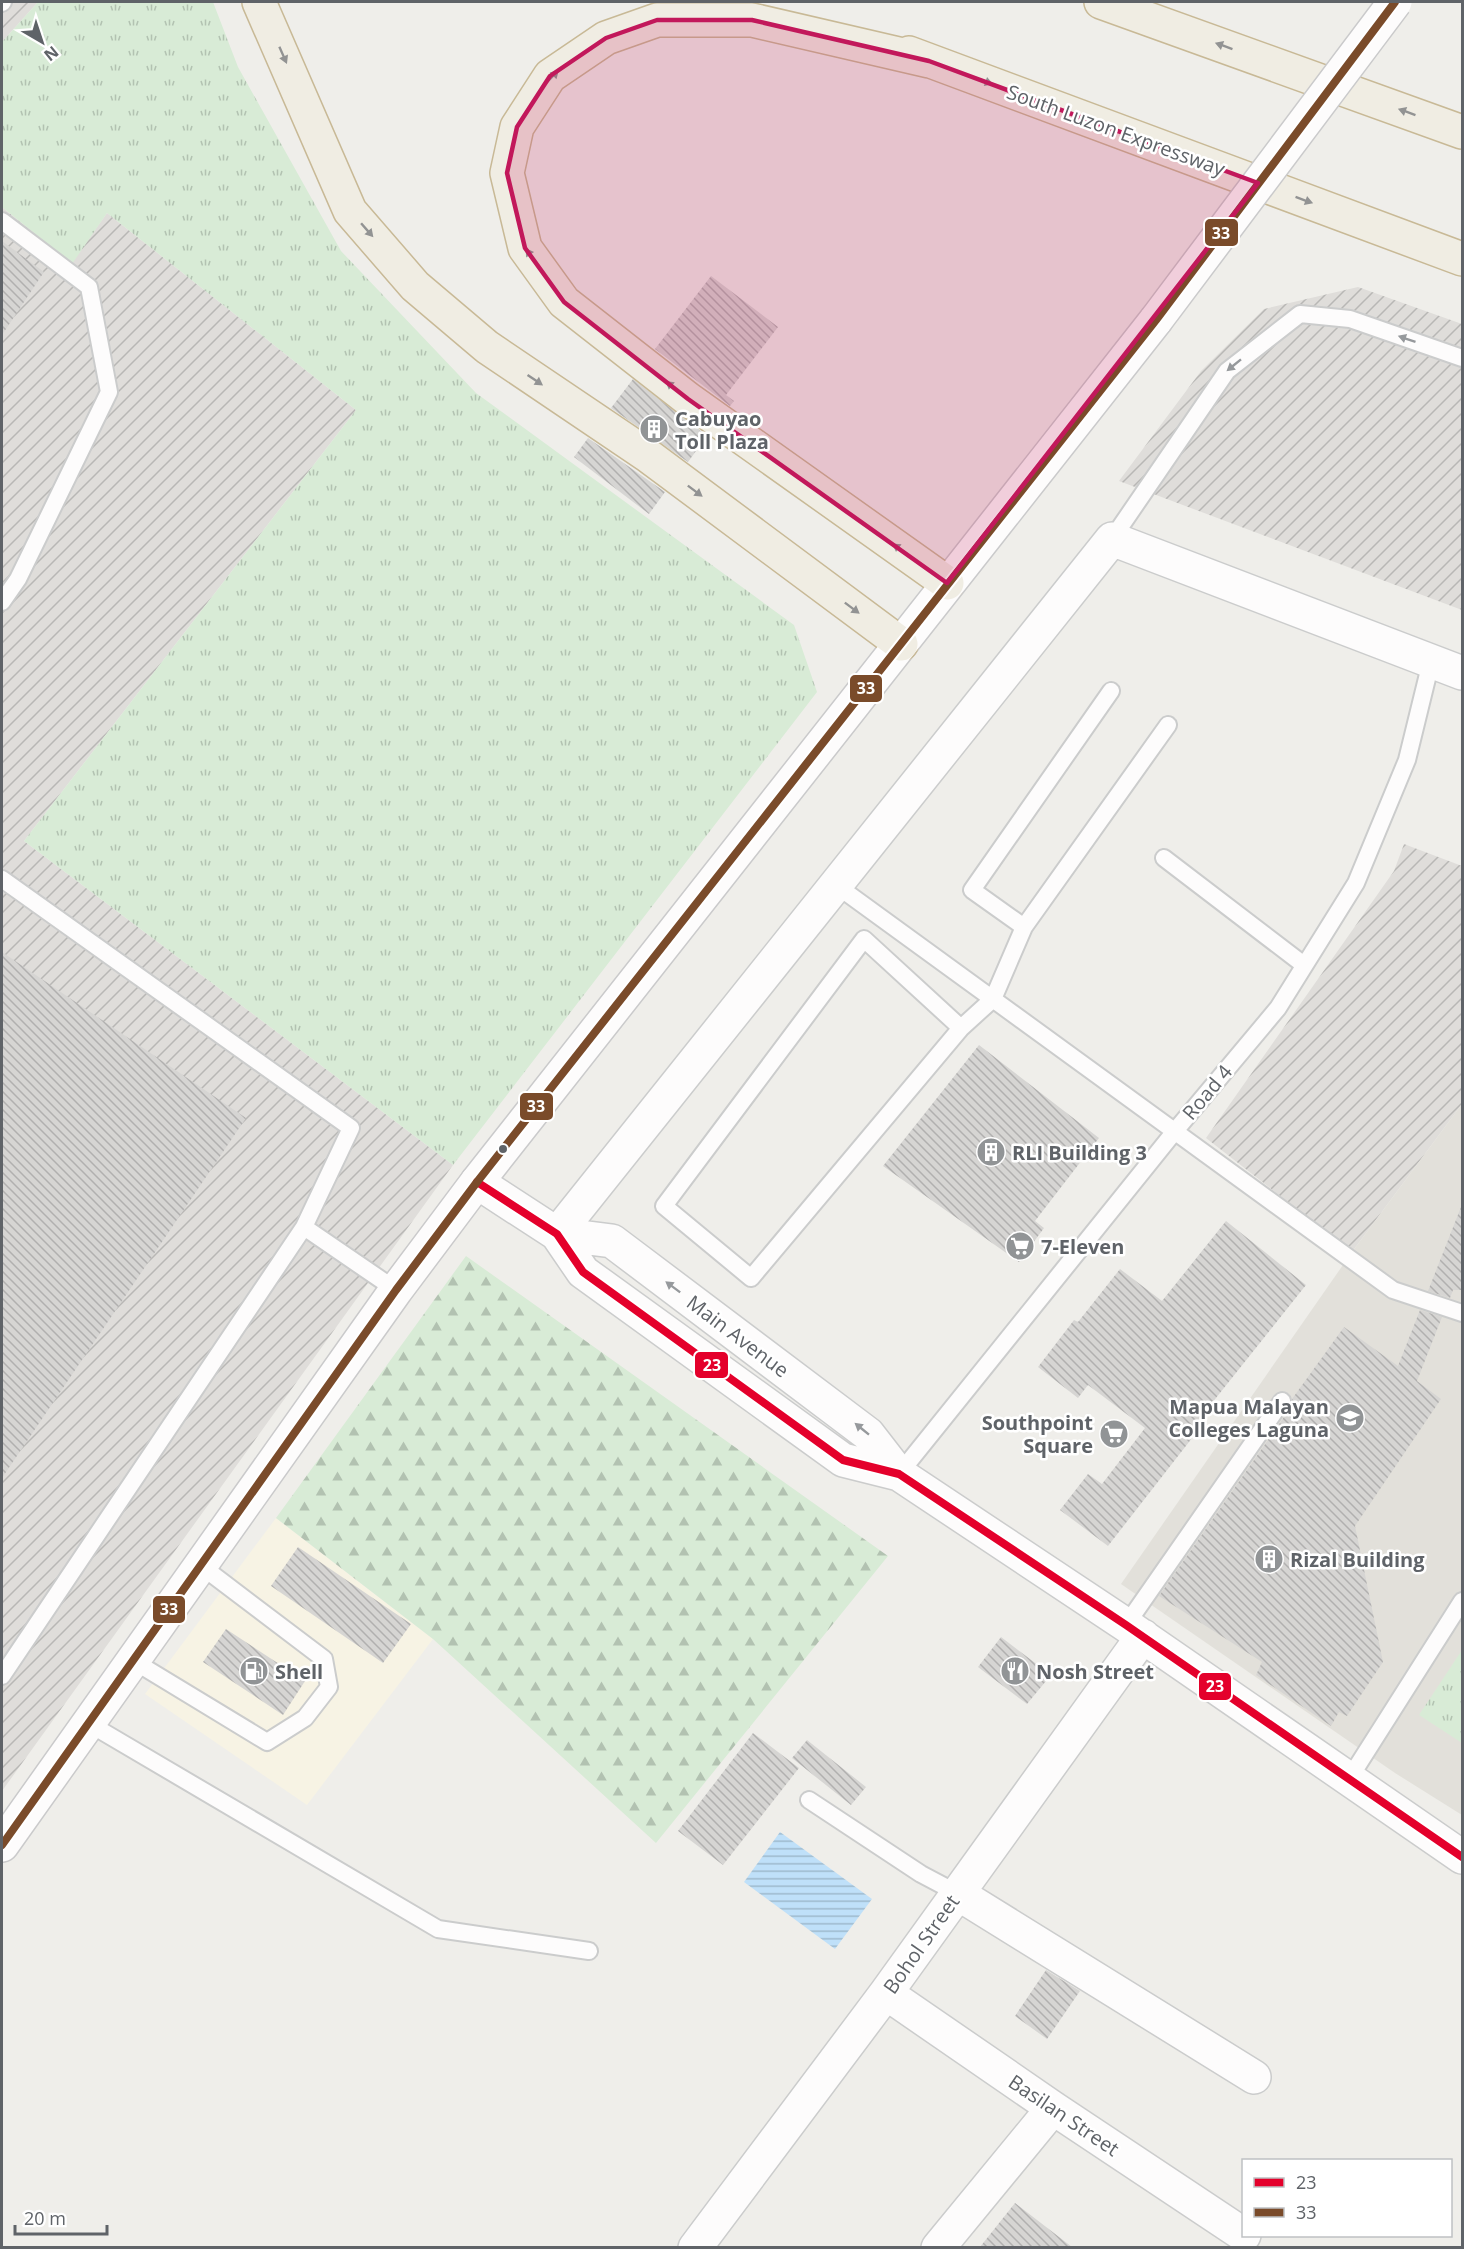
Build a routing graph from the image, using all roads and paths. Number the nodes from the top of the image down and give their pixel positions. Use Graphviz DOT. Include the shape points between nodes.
graph roads {
  1 [pos="259,2"];
  2 [pos="770,2"];
  3 [pos="1101,2"];
  4 [pos="1395,2"];
  5 [pos="929,61"];
  6 [pos="1462,132"];
  7 [pos="2,221"];
  8 [pos="1462,259"];
  9 [pos="1462,358"];
  10 [pos="1112,539"];
  11 [pos="947,583"];
  12 [pos="2,602"];
  13 [pos="901,644"];
  14 [pos="1431,662"];
  15 [pos="1462,673"];
  16 [pos="1111,691"];
  17 [pos="1168,725"];
  18 [pos="1164,858"];
  19 [pos="2,879"];
  20 [pos="836,885"];
  21 [pos="1024,927"];
  22 [pos="1304,965"];
  23 [pos="993,999"];
  24 [pos="962,1028"];
  25 [pos="1175,1131"];
  26 [pos="477,1182"];
  27 [pos="304,1227"];
  28 [pos="557,1234"];
  29 [pos="396,1290"];
  30 [pos="1462,1313"];
  31 [pos="1282,1401"];
  32 [pos="899,1474"];
  33 [pos="200,1565"];
  34 [pos="1462,1601"];
  35 [pos="1135,1631"];
  36 [pos="132,1660"];
  37 [pos="2,1676"];
  38 [pos="88,1723"];
  39 [pos="1349,1779"];
  40 [pos="809,1800"];
  41 [pos="2,1845"];
  42 [pos="1462,1857"];
  43 [pos="957,1893"];
  44 [pos="589,1951"];
  45 [pos="886,1993"];
  46 [pos="1254,2077"];
  47 [pos="1053,2109"];
  48 [pos="1242,2234"];
  49 [pos="1247,2237"];
  50 [pos="694,2247"];
  51 [pos="938,2247"];
  52 [pos="1262,2247"];
  1 -- 13 [label="highway, one-way" via="350,211 415,286 487,347 647,455"];
  2 -- 5 [label="highway, South Luzon Expressway"];
  6 -- 3 [label="highway, one-way"];
  4 -- 11 [label="street, bridge" via="1156,320"];
  5 -- 8 [label="highway, South Luzon Expressway, one-way"];
  11 -- 5 [label="highway, one-way" via="688,399 564,302 525,248 507,173 517,127 550,76 606,38 657,20 752,20"];
  7 -- 12 [label="lane" via="89,287 109,392 18,579"];
  9 -- 10 [label="lane, one-way" via="1350,319 1300,314 1227,371"];
  10 -- 14 [label="street"];
  10 -- 20 [label="street"];
  11 -- 13 [label="street"];
  13 -- 26 [label="street"];
  14 -- 15 [label="street"];
  14 -- 22 [label="lane, Road 4" via="1407,760 1365,862"];
  16 -- 21 [label="lane" via="972,890"];
  17 -- 21 [label="lane"];
  18 -- 22 [label="lane"];
  19 -- 27 [label="lane" via="351,1128"];
  20 -- 23 [label="lane"];
  20 -- 28 [label="street"];
  21 -- 23 [label="lane"];
  22 -- 25 [label="lane, Road 4" via="1278,1008"];
  23 -- 24 [label="lane"];
  23 -- 25 [label="lane"];
  24 -- 24 [label="lane" via="751,1278 664,1206 864,939"];
  25 -- 30 [label="lane" via="1393,1290"];
  25 -- 32 [label="lane, Road 4"];
  26 -- 28 [label="street, Main Avenue"];
  26 -- 29 [label="street"];
  27 -- 29 [label="lane"];
  27 -- 37 [label="lane"];
  28 -- 32 [label="street, Main Avenue" via="583,1272 843,1460"];
  29 -- 33 [label="street"];
  31 -- 35 [label="lane"];
  32 -- 35 [label="street, Main Avenue"];
  33 -- 36 [label="street"];
  33 -- 36 [label="lane" via="324,1659 329,1687 305,1718 267,1742"];
  34 -- 39 [label="lane"];
  35 -- 39 [label="street, Main Avenue"];
  35 -- 43 [label="street, Bohol Street"];
  36 -- 38 [label="street"];
  38 -- 41 [label="street"];
  38 -- 44 [label="lane" via="438,1929"];
  39 -- 42 [label="street, Main Avenue"];
  40 -- 43 [label="lane" via="921,1874"];
  43 -- 45 [label="street, Bohol Street"];
  43 -- 46 [label="street"];
  45 -- 47 [label="street, Basilan Street"];
  45 -- 50 [label="street, Bohol Street"];
  47 -- 48 [label="street, Basilan Street"];
  47 -- 51 [label="street"];
  49 -- 52 [label="street, Basilan Street"];
}
